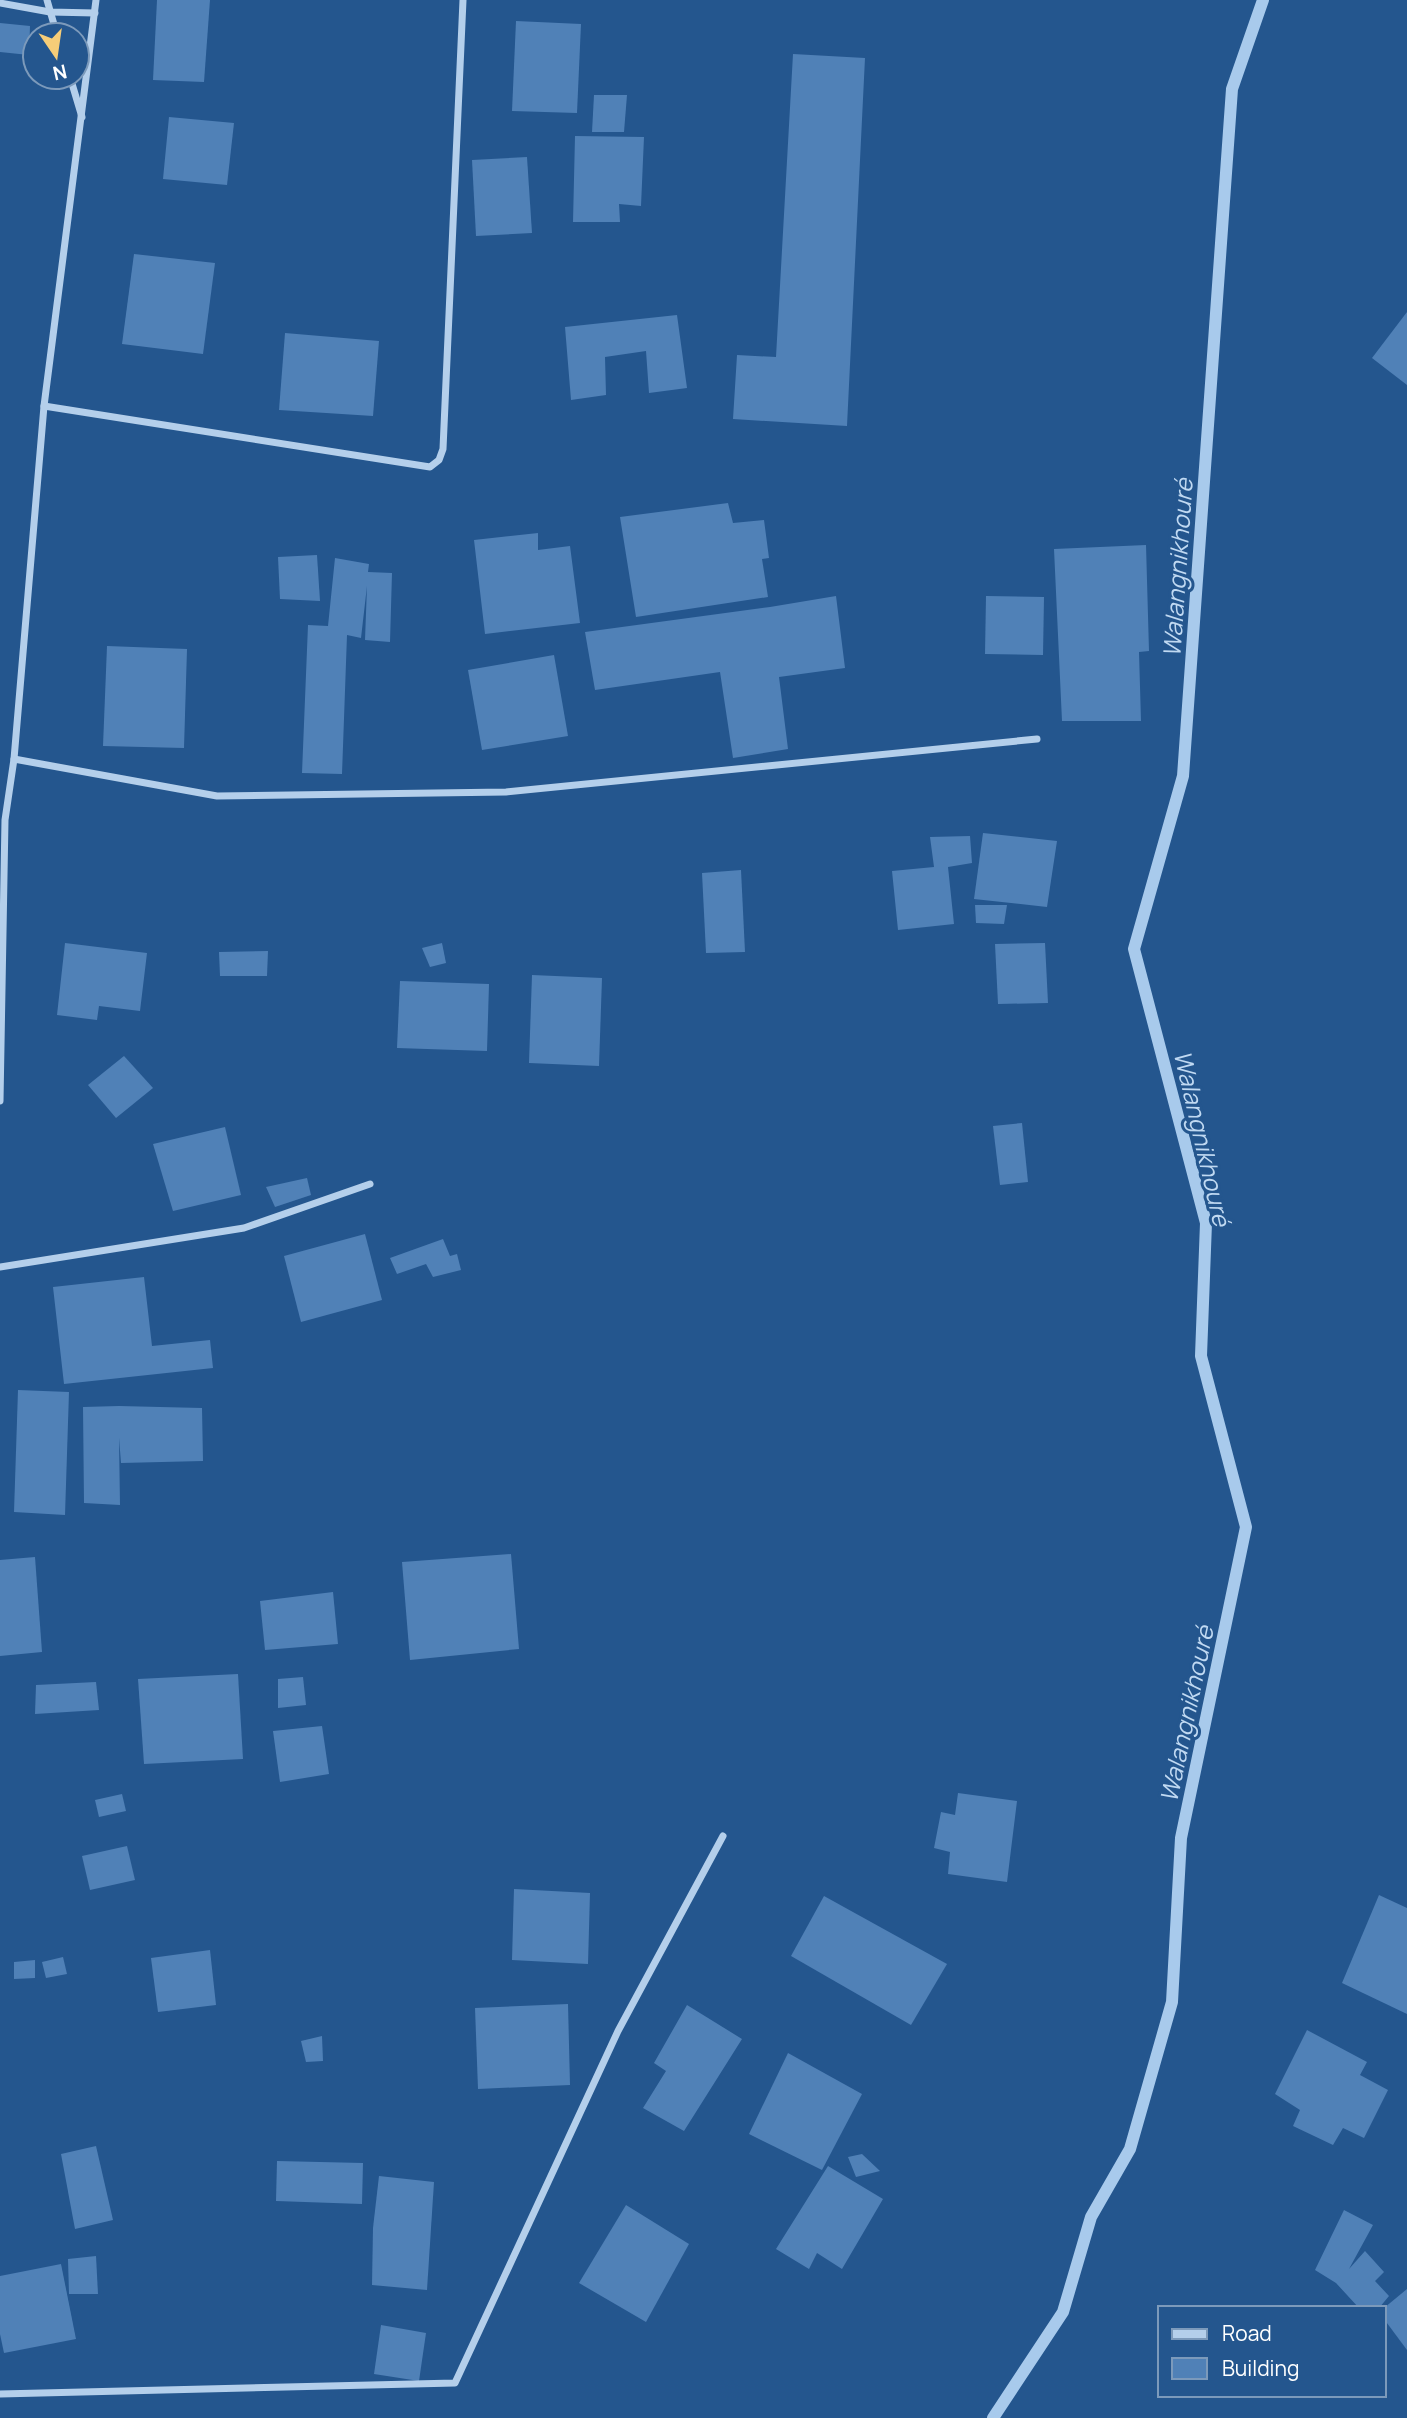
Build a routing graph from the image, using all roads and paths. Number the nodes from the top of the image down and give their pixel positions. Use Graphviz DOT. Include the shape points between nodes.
graph roads {
  1 [pos="47,0"];
  2 [pos="96,0"];
  3 [pos="463,0"];
  4 [pos="0,3"];
  5 [pos="50,12"];
  6 [pos="95,13"];
  7 [pos="53,21"];
  8 [pos="74,91"];
  9 [pos="83,120"];
  10 [pos="44,406"];
  11 [pos="1037,739"];
  12 [pos="13,759"];
  13 [pos="0,1101"];
  14 [pos="370,1184"];
  15 [pos="0,1267"];
  16 [pos="723,1836"];
  17 [pos="0,2394"];
  1 -- 5 [label="street"];
  2 -- 6 [label="street"];
  3 -- 10 [label="street" via="439,460 430,467"];
  4 -- 5 [label="street"];
  5 -- 6 [label="street"];
  5 -- 7 [label="street"];
  6 -- 9 [label="street"];
  8 -- 9 [label="street"];
  9 -- 10 [label="street"];
  10 -- 12 [label="street"];
  11 -- 12 [label="street" via="506,792 217,796"];
  12 -- 13 [label="street" via="5,820"];
  14 -- 15 [label="street" via="244,1228"];
  16 -- 17 [label="street" via="618,2031 455,2383"];
}
